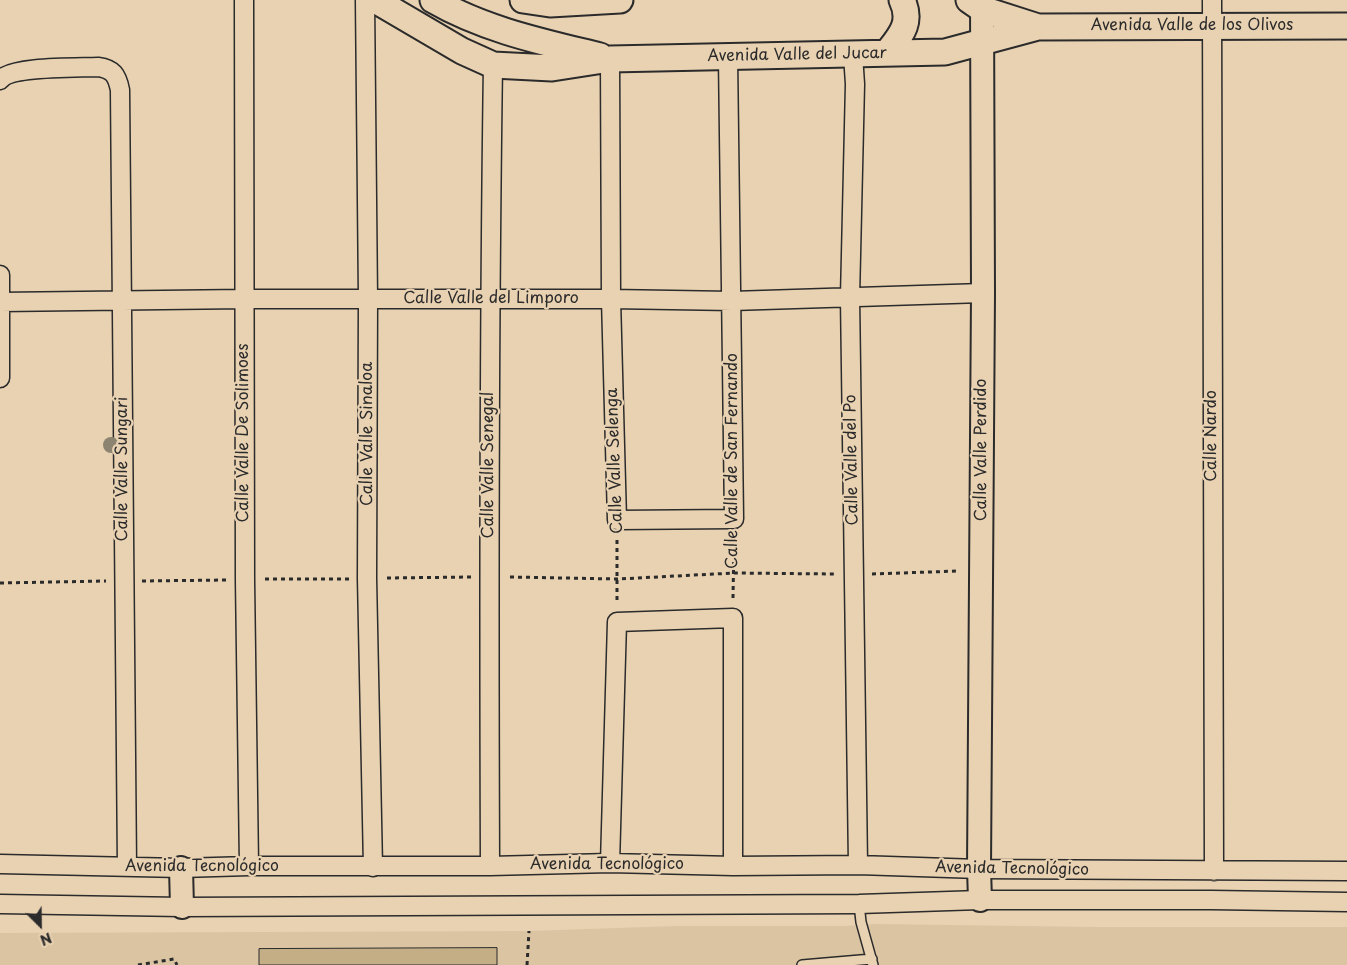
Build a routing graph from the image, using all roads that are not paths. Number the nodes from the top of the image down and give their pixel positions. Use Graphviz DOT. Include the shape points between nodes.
graph roads {
  1 [pos="244,0"];
  2 [pos="365,0"];
  3 [pos="375,0"];
  4 [pos="433,0"];
  5 [pos="524,0"];
  6 [pos="611,0"];
  7 [pos="620,0"];
  8 [pos="902,0"];
  9 [pos="1212,0"];
  10 [pos="978,3"];
  11 [pos="1212,26"];
  12 [pos="1347,26"];
  13 [pos="1038,27"];
  14 [pos="983,41"];
  15 [pos="887,53"];
  16 [pos="853,55"];
  17 [pos="728,57"];
  18 [pos="610,58"];
  19 [pos="493,64"];
  20 [pos="1,79"];
  21 [pos="0,275"];
  22 [pos="983,293"];
  23 [pos="850,297"];
  24 [pos="244,299"];
  25 [pos="368,299"];
  26 [pos="611,299"];
  27 [pos="490,300"];
  28 [pos="122,301"];
  29 [pos="732,301"];
  30 [pos="0,302"];
  31 [pos="0,378"];
  32 [pos="734,519"];
  33 [pos="610,863"];
  34 [pos="0,864"];
  35 [pos="858,865"];
  36 [pos="249,866"];
  37 [pos="490,866"];
  38 [pos="733,866"];
  39 [pos="127,867"];
  40 [pos="373,867"];
  41 [pos="181,868"];
  42 [pos="979,869"];
  43 [pos="1214,871"];
  44 [pos="1347,871"];
  45 [pos="980,900"];
  46 [pos="1347,902"];
  47 [pos="0,904"];
  48 [pos="859,904"];
  49 [pos="182,907"];
  50 [pos="873,962"];
  51 [pos="802,965"];
  1 -- 24 [label="street, Calle Valle De Solimoes"];
  2 -- 25 [label="street, Calle Valle Sinaloa"];
  3 -- 19 [label="main road, Avenida Valle del Jucar" via="462,51"];
  4 -- 18 [label="main road, Avenida Valle del Jucar" via="508,33"];
  5 -- 6 [label="main road" via="550,4"];
  6 -- 7 [label="main road"];
  8 -- 15 [label="main road" via="906,9 904,30"];
  9 -- 11 [label="street, Calle Nardo"];
  10 -- 13 [label="main road, Avenida Valle de los Olivos"];
  10 -- 14 [label="street, Calle Valle Perdido"];
  11 -- 12 [label="main road, Avenida Valle de los Olivos"];
  11 -- 13 [label="main road, Avenida Valle de los Olivos"];
  11 -- 43 [label="street, Calle Nardo"];
  13 -- 14 [label="main road, Avenida Valle de los Olivos"];
  14 -- 15 [label="main road, Avenida Valle del Jucar" via="945,52"];
  14 -- 22 [label="street, Calle Valle Perdido"];
  15 -- 16 [label="main road, Avenida Valle del Jucar"];
  16 -- 17 [label="main road, Avenida Valle del Jucar"];
  16 -- 23 [label="street, Calle Valle del Po"];
  17 -- 18 [label="main road, Avenida Valle del Jucar"];
  17 -- 29 [label="street, Calle Valle de San Fernando"];
  18 -- 19 [label="main road, Avenida Valle del Jucar" via="552,68"];
  18 -- 26 [label="street, Calle Valle Selenga"];
  19 -- 27 [label="street, Calle Valle Senegal"];
  20 -- 28 [label="street, Calle Valle Sungari" via="20,71 107,68 118,80"];
  21 -- 30 [label="street"];
  22 -- 23 [label="street, Calle Valle del Limporo"];
  22 -- 42 [label="street, Calle Valle Perdido"];
  23 -- 29 [label="street, Calle Valle del Limporo"];
  23 -- 35 [label="street, Calle Valle del Po"];
  24 -- 25 [label="street, Calle Valle del Limporo"];
  24 -- 28 [label="street, Calle Valle del Limporo"];
  24 -- 36 [label="street, Calle Valle De Solimoes"];
  25 -- 27 [label="street, Calle Valle del Limporo"];
  25 -- 40 [label="street, Calle Valle Sinaloa" via="367,578"];
  26 -- 27 [label="street, Calle Valle del Limporo"];
  26 -- 29 [label="street, Calle Valle del Limporo"];
  26 -- 32 [label="street, Calle Valle Selenga" via="617,520"];
  27 -- 37 [label="street, Calle Valle Senegal"];
  28 -- 30 [label="street, Calle Valle del Limporo"];
  28 -- 39 [label="street, Calle Valle Sungari"];
  29 -- 32 [label="street, Calle Valle de San Fernando"];
  30 -- 31 [label="street"];
  33 -- 37 [label="street, Avenida Tecnológico"];
  33 -- 38 [label="street, Avenida Tecnológico"];
  33 -- 38 [label="street" via="617,622 733,618"];
  34 -- 39 [label="street, Avenida Tecnológico"];
  35 -- 38 [label="street, Avenida Tecnológico"];
  35 -- 42 [label="street, Avenida Tecnológico"];
  36 -- 40 [label="street, Avenida Tecnológico"];
  36 -- 41 [label="street, Avenida Tecnológico"];
  37 -- 40 [label="street, Avenida Tecnológico"];
  39 -- 41 [label="street, Avenida Tecnológico"];
  41 -- 49 [label="street"];
  42 -- 43 [label="street, Avenida Tecnológico"];
  42 -- 45 [label="street, Calle Valle Perdido"];
  43 -- 44 [label="street, Avenida Tecnológico"];
  45 -- 46 [label="street, Avenida Tecnológico"];
  45 -- 48 [label="street, Avenida Tecnológico"];
  47 -- 49 [label="street, Avenida Tecnológico"];
  48 -- 49 [label="street, Avenida Tecnológico"];
  48 -- 50 [label="lane" via="860,922"];
  50 -- 51 [label="lane"];
}
